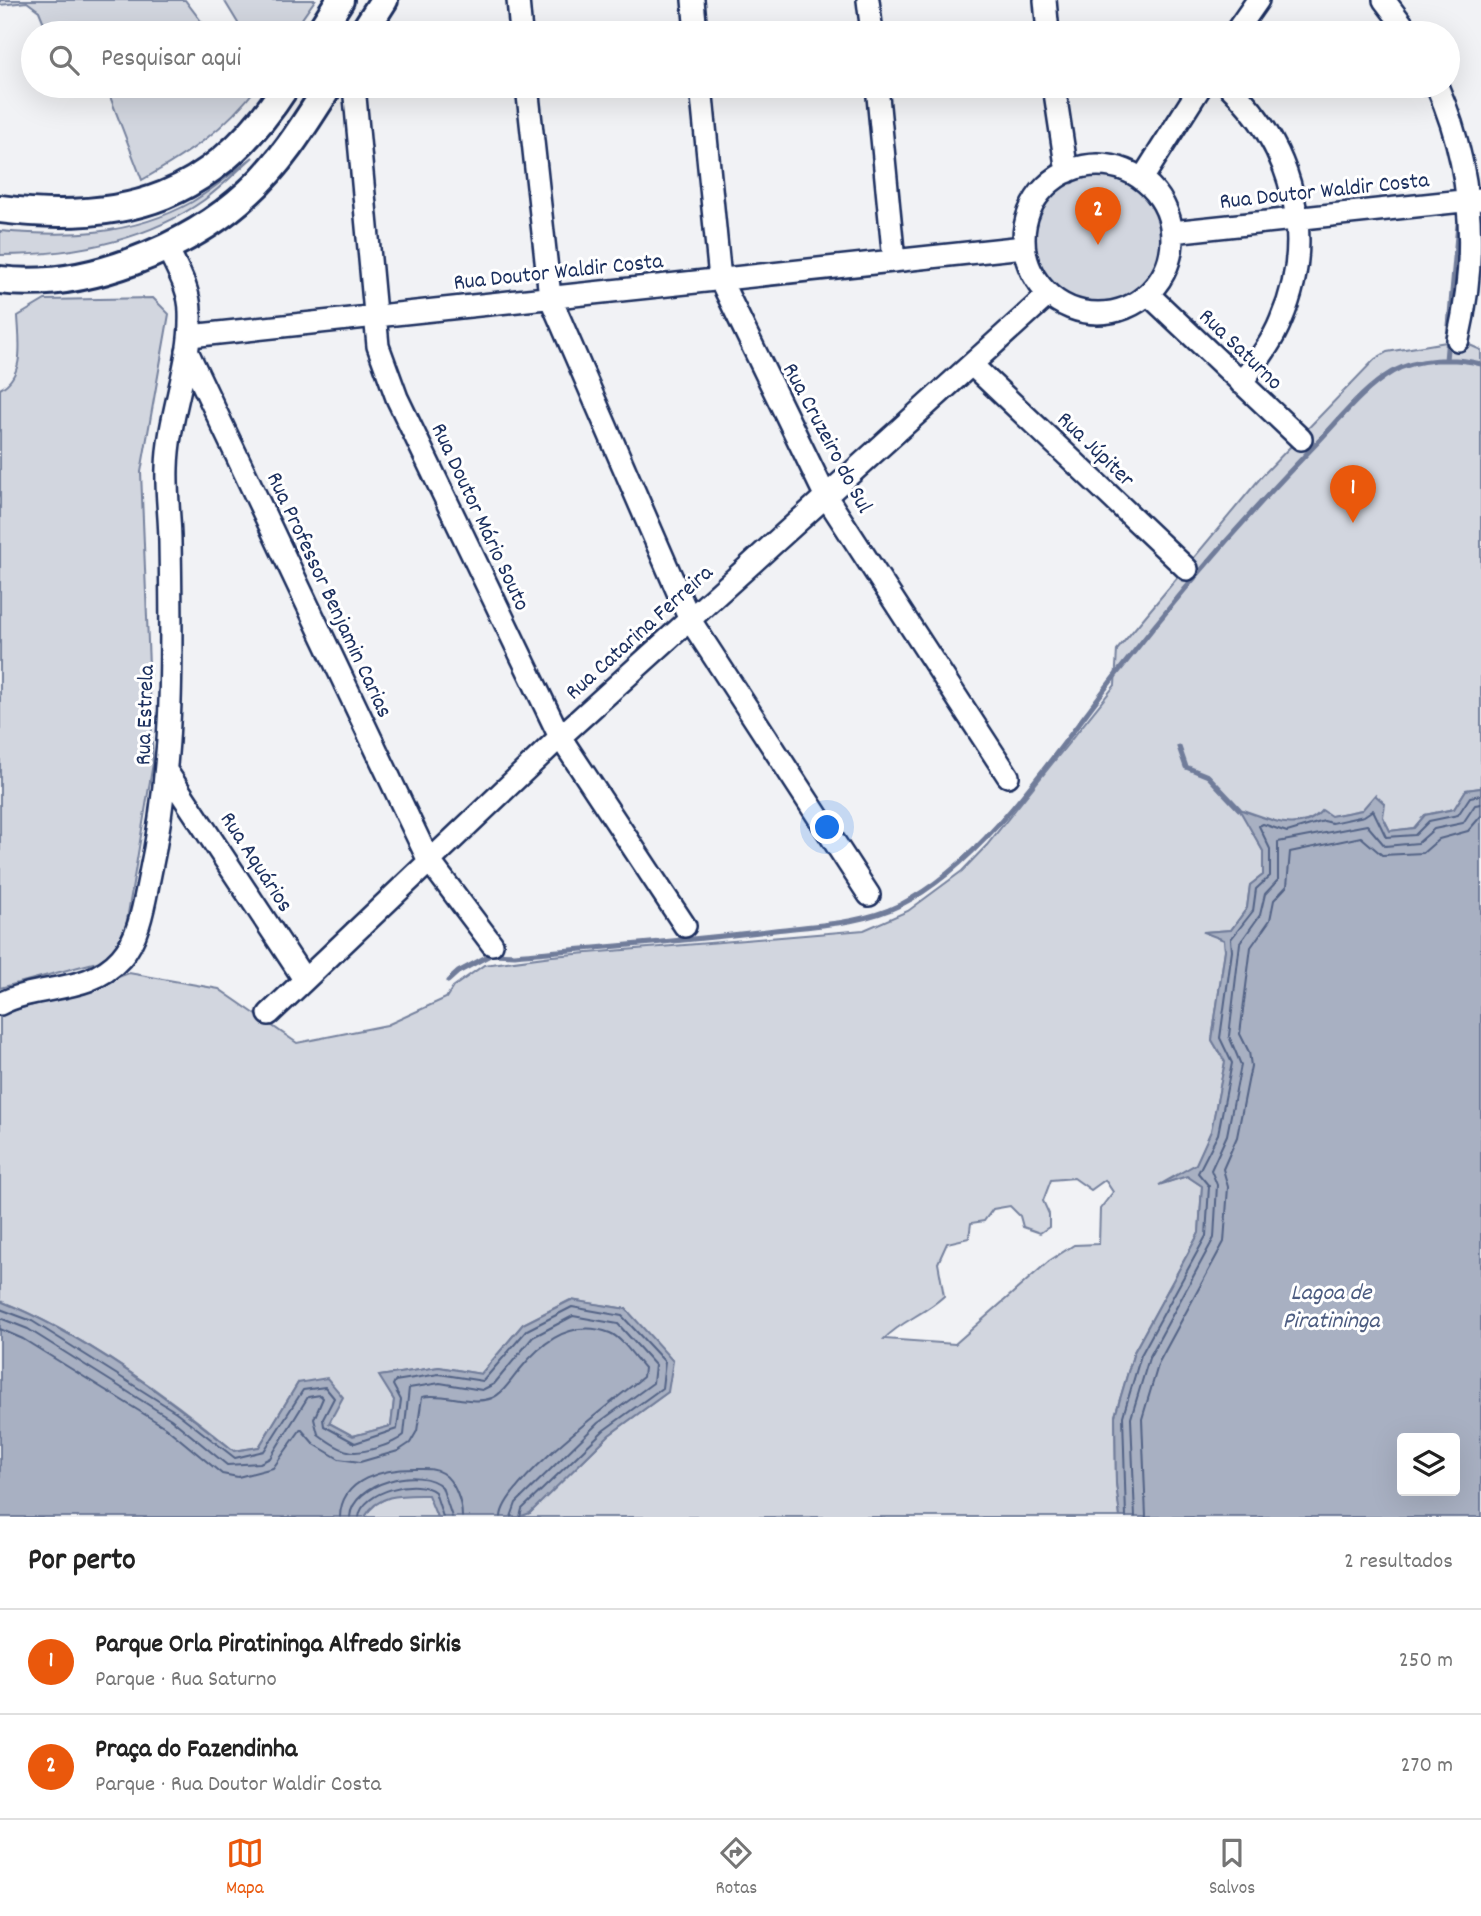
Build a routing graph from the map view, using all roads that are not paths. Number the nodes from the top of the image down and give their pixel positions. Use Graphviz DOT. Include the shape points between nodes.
graph roads {
  1 [pos="340,0"];
  2 [pos="384,0"];
  3 [pos="518,0"];
  4 [pos="693,0"];
  5 [pos="869,0"];
  6 [pos="1045,0"];
  7 [pos="1258,0"];
  8 [pos="1384,0"];
  9 [pos="327,21"];
  10 [pos="371,21"];
  11 [pos="520,21"];
  12 [pos="695,21"];
  13 [pos="871,21"];
  14 [pos="1047,21"];
  15 [pos="1243,21"];
  16 [pos="1400,21"];
  17 [pos="278,98"];
  18 [pos="321,98"];
  19 [pos="355,98"];
  20 [pos="528,98"];
  21 [pos="702,98"];
  22 [pos="878,98"];
  23 [pos="1056,98"];
  24 [pos="1193,98"];
  25 [pos="1240,98"];
  26 [pos="1441,98"];
  27 [pos="1067,172"];
  28 [pos="1142,179"];
  29 [pos="1475,200"];
  30 [pos="0,209"];
  31 [pos="1297,218"];
  32 [pos="1172,232"];
  33 [pos="167,247"];
  34 [pos="1024,247"];
  35 [pos="894,261"];
  36 [pos="720,279"];
  37 [pos="0,280"];
  38 [pos="1148,294"];
  39 [pos="1048,295"];
  40 [pos="550,297"];
  41 [pos="374,316"];
  42 [pos="1458,340"];
  43 [pos="188,343"];
  44 [pos="972,365"];
  45 [pos="1241,383"];
  46 [pos="1301,439"];
  47 [pos="825,495"];
  48 [pos="1187,569"];
  49 [pos="690,620"];
  50 [pos="561,737"];
  51 [pos="167,772"];
  52 [pos="1008,776"];
  53 [pos="428,859"];
  54 [pos="869,895"];
  55 [pos="685,926"];
  56 [pos="492,944"];
  57 [pos="304,979"];
  58 [pos="0,1004"];
  59 [pos="269,1014"];
  1 -- 9 [label="main road"];
  2 -- 10 [label="main road"];
  3 -- 11 [label="street"];
  4 -- 12 [label="street"];
  5 -- 13 [label="street"];
  6 -- 14 [label="street"];
  7 -- 15 [label="street"];
  8 -- 16 [label="street"];
  17 -- 30 [label="main road" via="228,156 192,182 149,202 70,215"];
  18 -- 33 [label="main road" via="285,151 249,192"];
  19 -- 41 [label="street, Rua Doutor Mário Souto"];
  20 -- 40 [label="street"];
  21 -- 36 [label="street, Rua Cruzeiro do Sul"];
  22 -- 35 [label="street"];
  23 -- 27 [label="street"];
  24 -- 28 [label="street"];
  25 -- 31 [label="street" via="1275,144 1293,192"];
  26 -- 29 [label="street"];
  27 -- 28 [label="street" via="1106,166"];
  27 -- 34 [label="street" via="1048,184 1033,202 1025,224"];
  28 -- 32 [label="street" via="1163,203"];
  29 -- 31 [label="street, Rua Doutor Waldir Costa"];
  29 -- 42 [label="street" via="1469,281"];
  31 -- 32 [label="street, Rua Doutor Waldir Costa"];
  31 -- 45 [label="street" via="1290,297 1269,345"];
  32 -- 38 [label="street" via="1166,270"];
  33 -- 37 [label="main road" via="108,269"];
  33 -- 43 [label="street" via="189,298"];
  34 -- 35 [label="street, Rua Doutor Waldir Costa"];
  34 -- 39 [label="street" via="1030,271"];
  35 -- 36 [label="street, Rua Doutor Waldir Costa"];
  36 -- 40 [label="street, Rua Doutor Waldir Costa"];
  36 -- 47 [label="street, Rua Cruzeiro do Sul"];
  38 -- 39 [label="street" via="1130,306 1098,313 1066,307"];
  38 -- 45 [label="street, Rua Saturno"];
  39 -- 44 [label="street, Rua Catarina Ferreira"];
  40 -- 41 [label="street, Rua Doutor Waldir Costa"];
  40 -- 49 [label="street"];
  41 -- 43 [label="street, Rua Doutor Waldir Costa"];
  41 -- 50 [label="street, Rua Doutor Mário Souto" via="378,346 397,398"];
  43 -- 51 [label="street, Rua Estrela" via="172,416 167,468 171,680"];
  43 -- 53 [label="street, Rua Professor Benjamin Carias"];
  44 -- 47 [label="street, Rua Catarina Ferreira"];
  44 -- 48 [label="street, Rua Júpiter"];
  45 -- 46 [label="street, Rua Saturno"];
  47 -- 49 [label="street, Rua Catarina Ferreira"];
  47 -- 52 [label="street, Rua Cruzeiro do Sul"];
  49 -- 50 [label="street, Rua Catarina Ferreira"];
  49 -- 54 [label="street"];
  50 -- 53 [label="street, Rua Catarina Ferreira"];
  50 -- 55 [label="street, Rua Doutor Mário Souto"];
  51 -- 57 [label="street, Rua Aquários"];
  51 -- 58 [label="street, Rua Estrela" via="145,900 121,958 98,977 74,987 21,995"];
  53 -- 56 [label="street, Rua Professor Benjamin Carias"];
  53 -- 57 [label="street, Rua Catarina Ferreira"];
  57 -- 59 [label="street, Rua Catarina Ferreira"];
}
